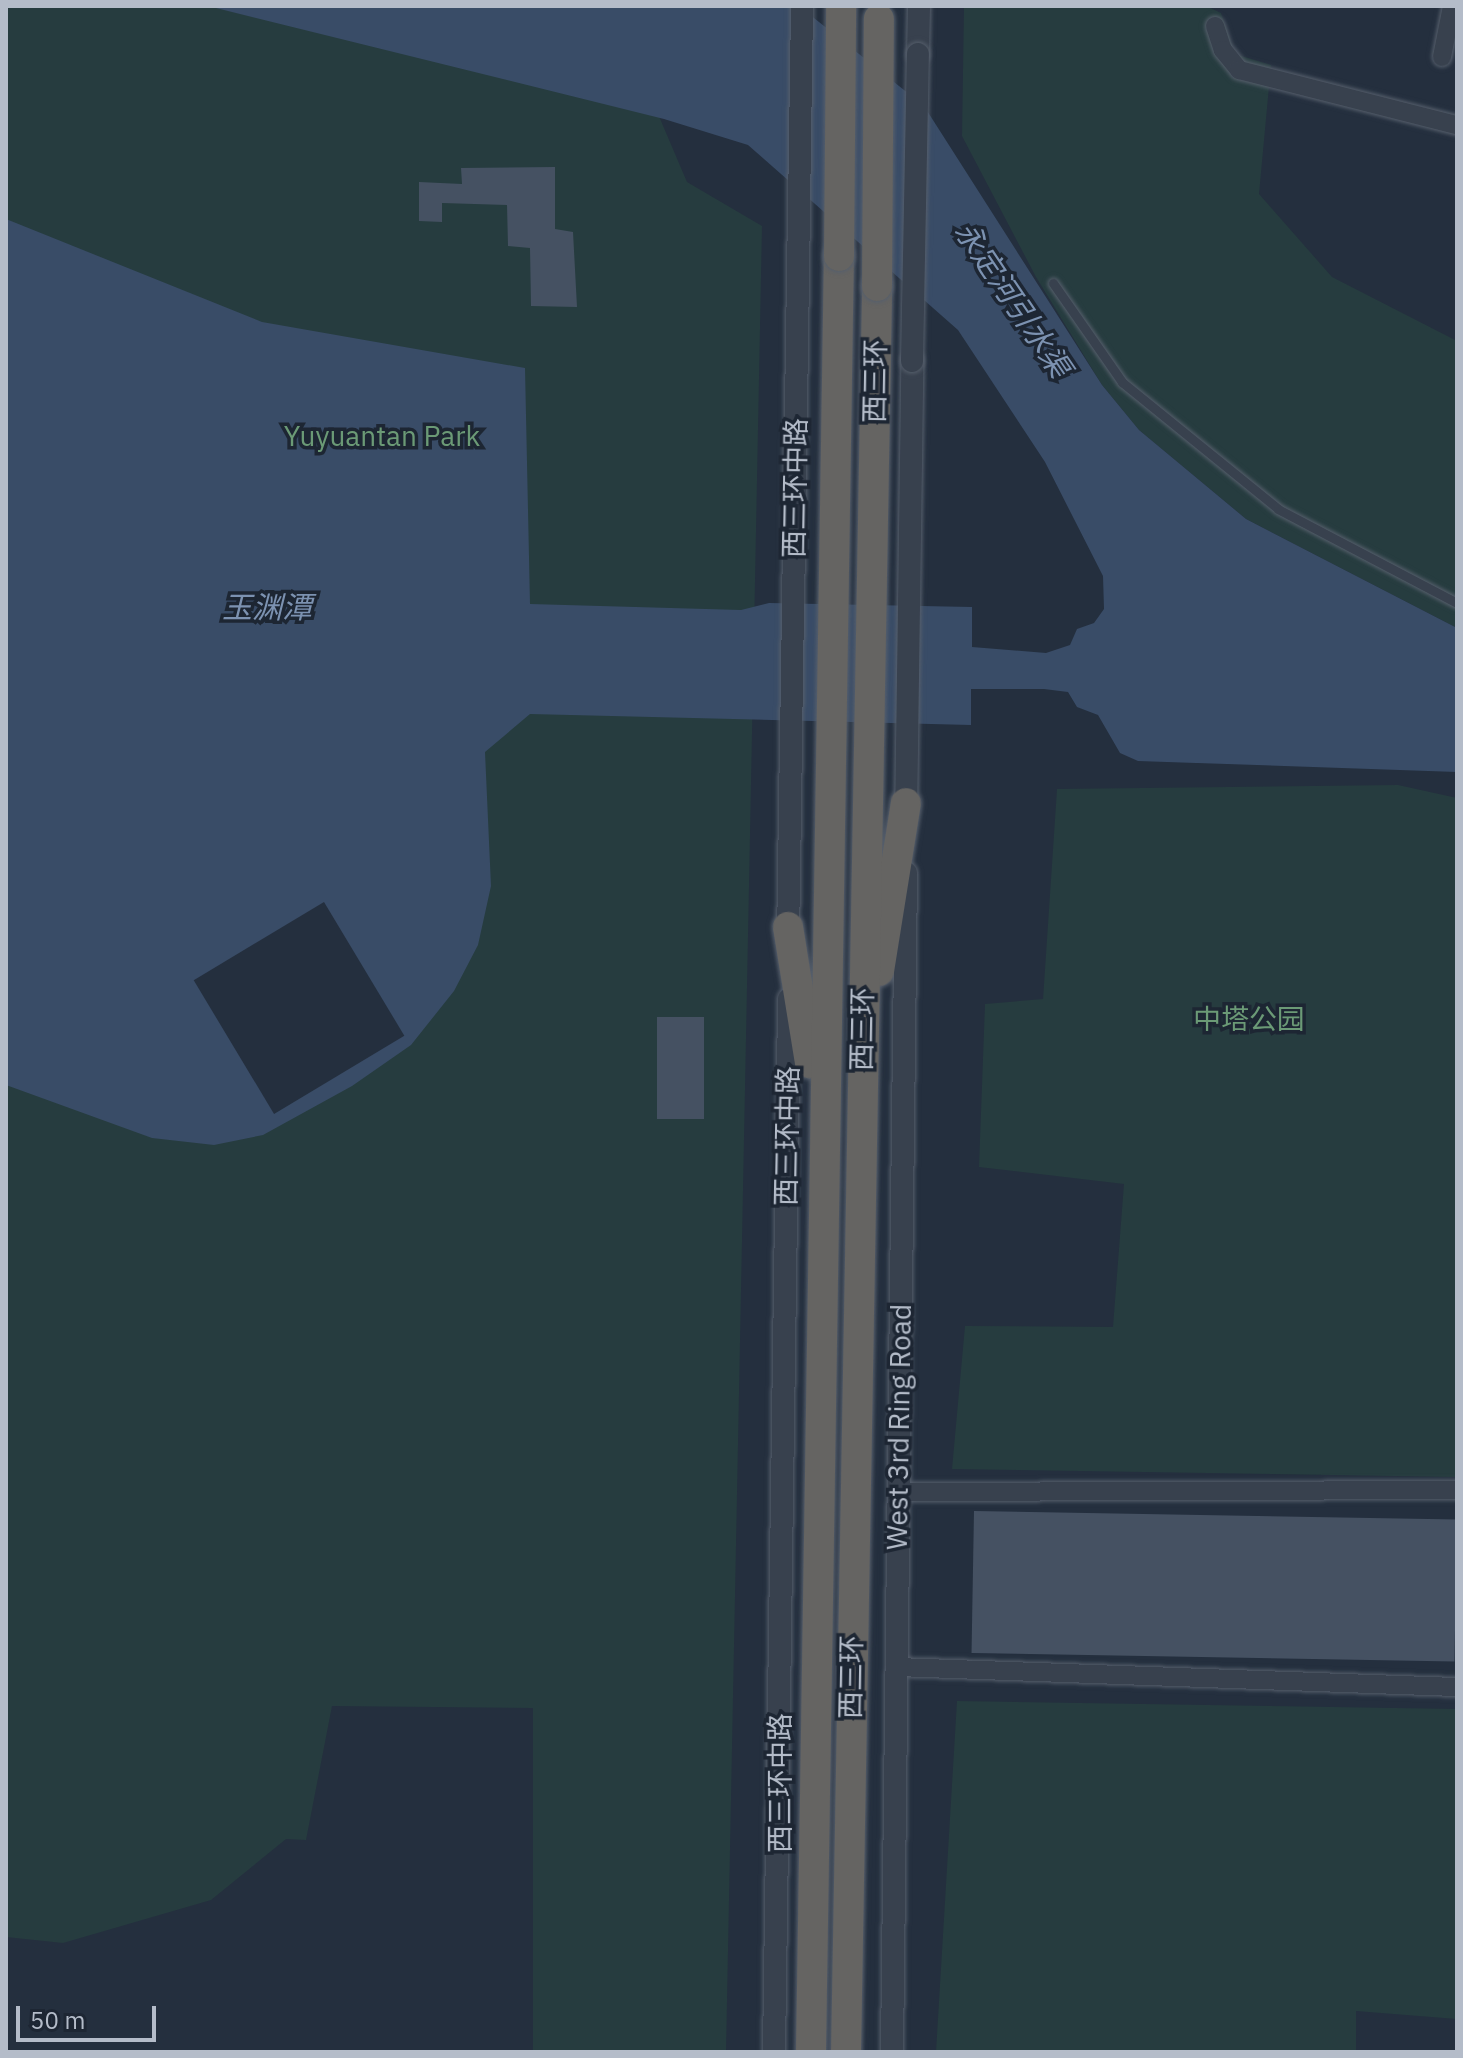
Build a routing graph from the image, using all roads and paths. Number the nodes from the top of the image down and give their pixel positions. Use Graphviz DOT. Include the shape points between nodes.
graph roads {
  1 [pos="802,6"];
  2 [pos="841,6"];
  3 [pos="919,6"];
  4 [pos="1452,6"];
  5 [pos="879,12"];
  6 [pos="1215,26"];
  7 [pos="1442,57"];
  8 [pos="1457,125"];
  9 [pos="1053,283"];
  10 [pos="1457,603"];
  11 [pos="906,803"];
  12 [pos="788,927"];
  13 [pos="861,1079"];
  14 [pos="823,1141"];
  15 [pos="1457,1490"];
  16 [pos="898,1492"];
  17 [pos="897,1667"];
  18 [pos="1457,1687"];
  19 [pos="774,2052"];
  20 [pos="811,2052"];
  21 [pos="846,2052"];
  22 [pos="892,2052"];
  1 -- 12 [label="street, 西三环中路"];
  2 -- 14 [label="highway, 西三环, bridge"];
  3 -- 11 [label="street, bridge"];
  4 -- 7 [label="street"];
  5 -- 13 [label="highway, 西三环, bridge"];
  6 -- 8 [label="street" via="1223,50 1239,70"];
  9 -- 10 [label="lane" via="1122,382 1278,509"];
  11 -- 13 [label="highway"];
  11 -- 16 [label="street, West 3rd Ring Road"];
  12 -- 14 [label="highway"];
  12 -- 19 [label="street, 西三环中路" via="790,1094 781,1323"];
  13 -- 21 [label="highway, 西三环"];
  14 -- 20 [label="highway, 西三环"];
  15 -- 16 [label="street"];
  16 -- 17 [label="street, West 3rd Ring Road"];
  17 -- 18 [label="street"];
  17 -- 22 [label="street, West 3rd Ring Road"];
}
